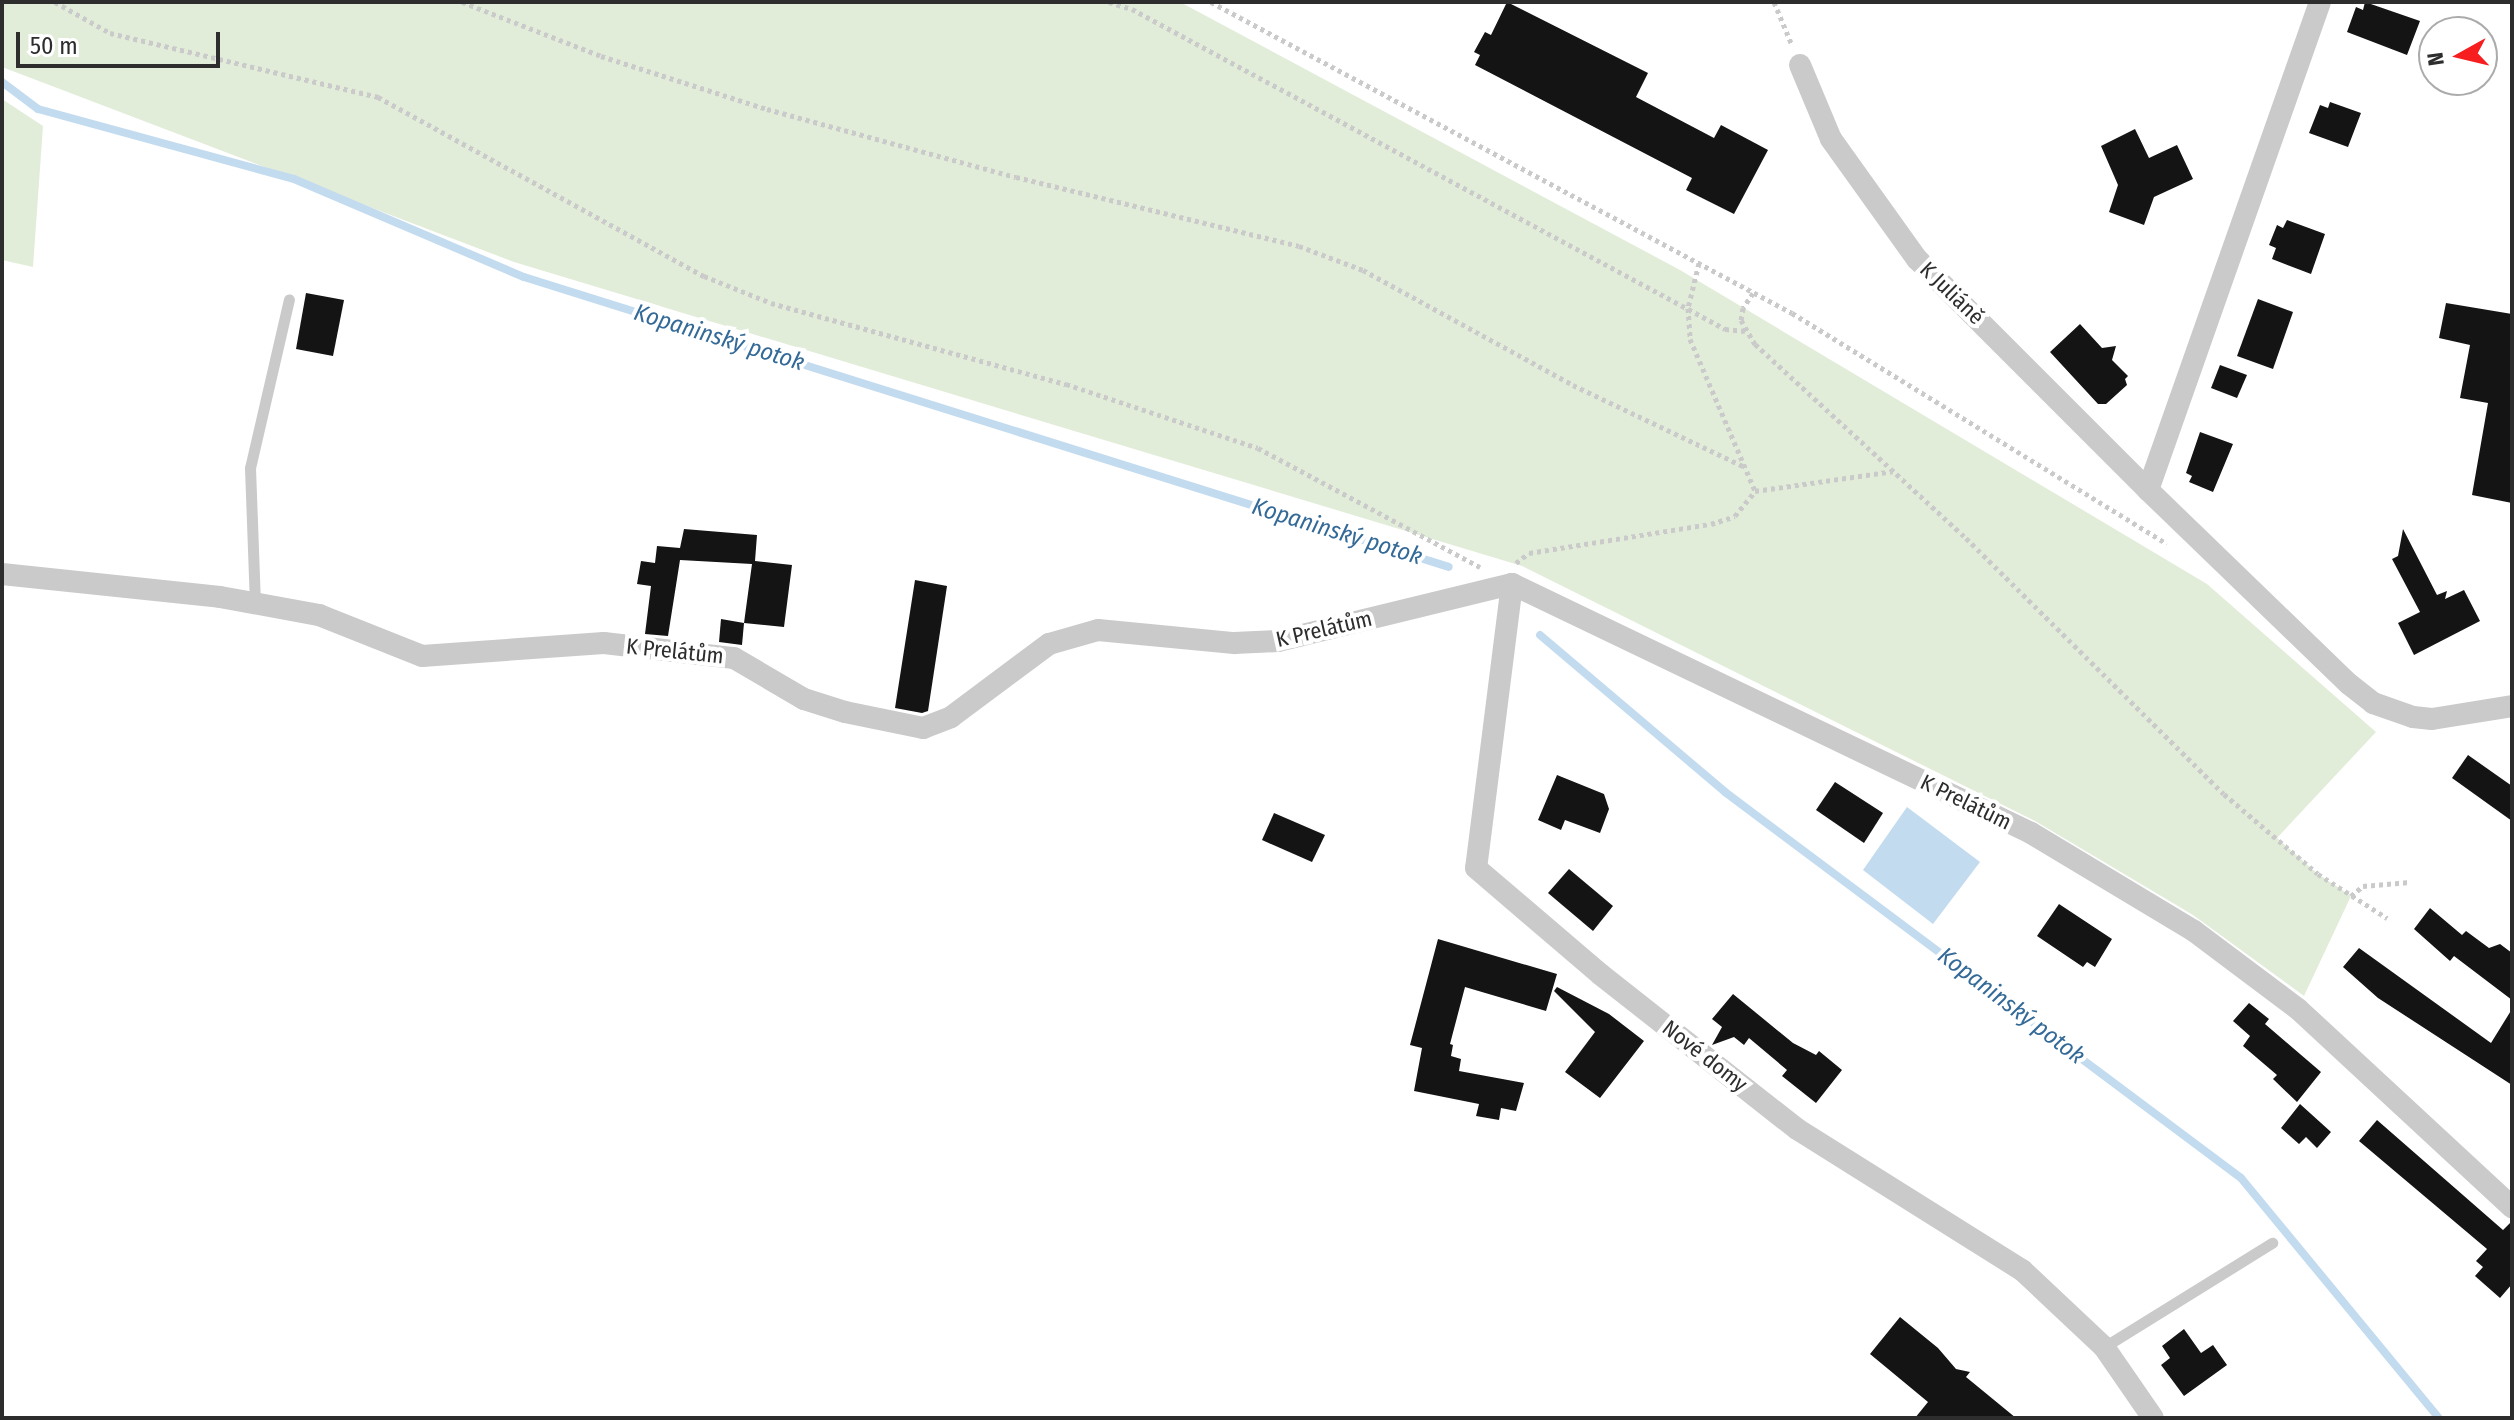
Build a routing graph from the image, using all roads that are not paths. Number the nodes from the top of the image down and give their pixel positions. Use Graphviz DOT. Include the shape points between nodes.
graph roads {
  1 [pos="2320,2"];
  2 [pos="1800,65"];
  3 [pos="289,299"];
  4 [pos="2148,490"];
  5 [pos="2,574"];
  6 [pos="1512,584"];
  7 [pos="255,604"];
  8 [pos="2512,706"];
  9 [pos="2512,1207"];
  10 [pos="2272,1243"];
  11 [pos="2104,1347"];
  12 [pos="2153,1418"];
  1 -- 4 [label="street"];
  2 -- 4 [label="street, K Juliáně" via="1831,139 1917,259"];
  3 -- 7 [label="lane" via="250,468"];
  4 -- 8 [label="street, K Juliáně" via="2373,703 2432,719"];
  5 -- 7 [label="street, K Prelátům"];
  6 -- 7 [label="street, K Prelátům" via="1278,641 1234,643 1098,630 1049,644 951,717 923,728 804,699 734,658 604,643 422,656 319,615"];
  6 -- 9 [label="street, K Prelátům" via="2031,833 2194,931 2298,1009"];
  6 -- 11 [label="street, Nové domy" via="1476,868 1600,974 1797,1129 2022,1270"];
  10 -- 11 [label="lane"];
  11 -- 12 [label="street, Nové domy"];
}
